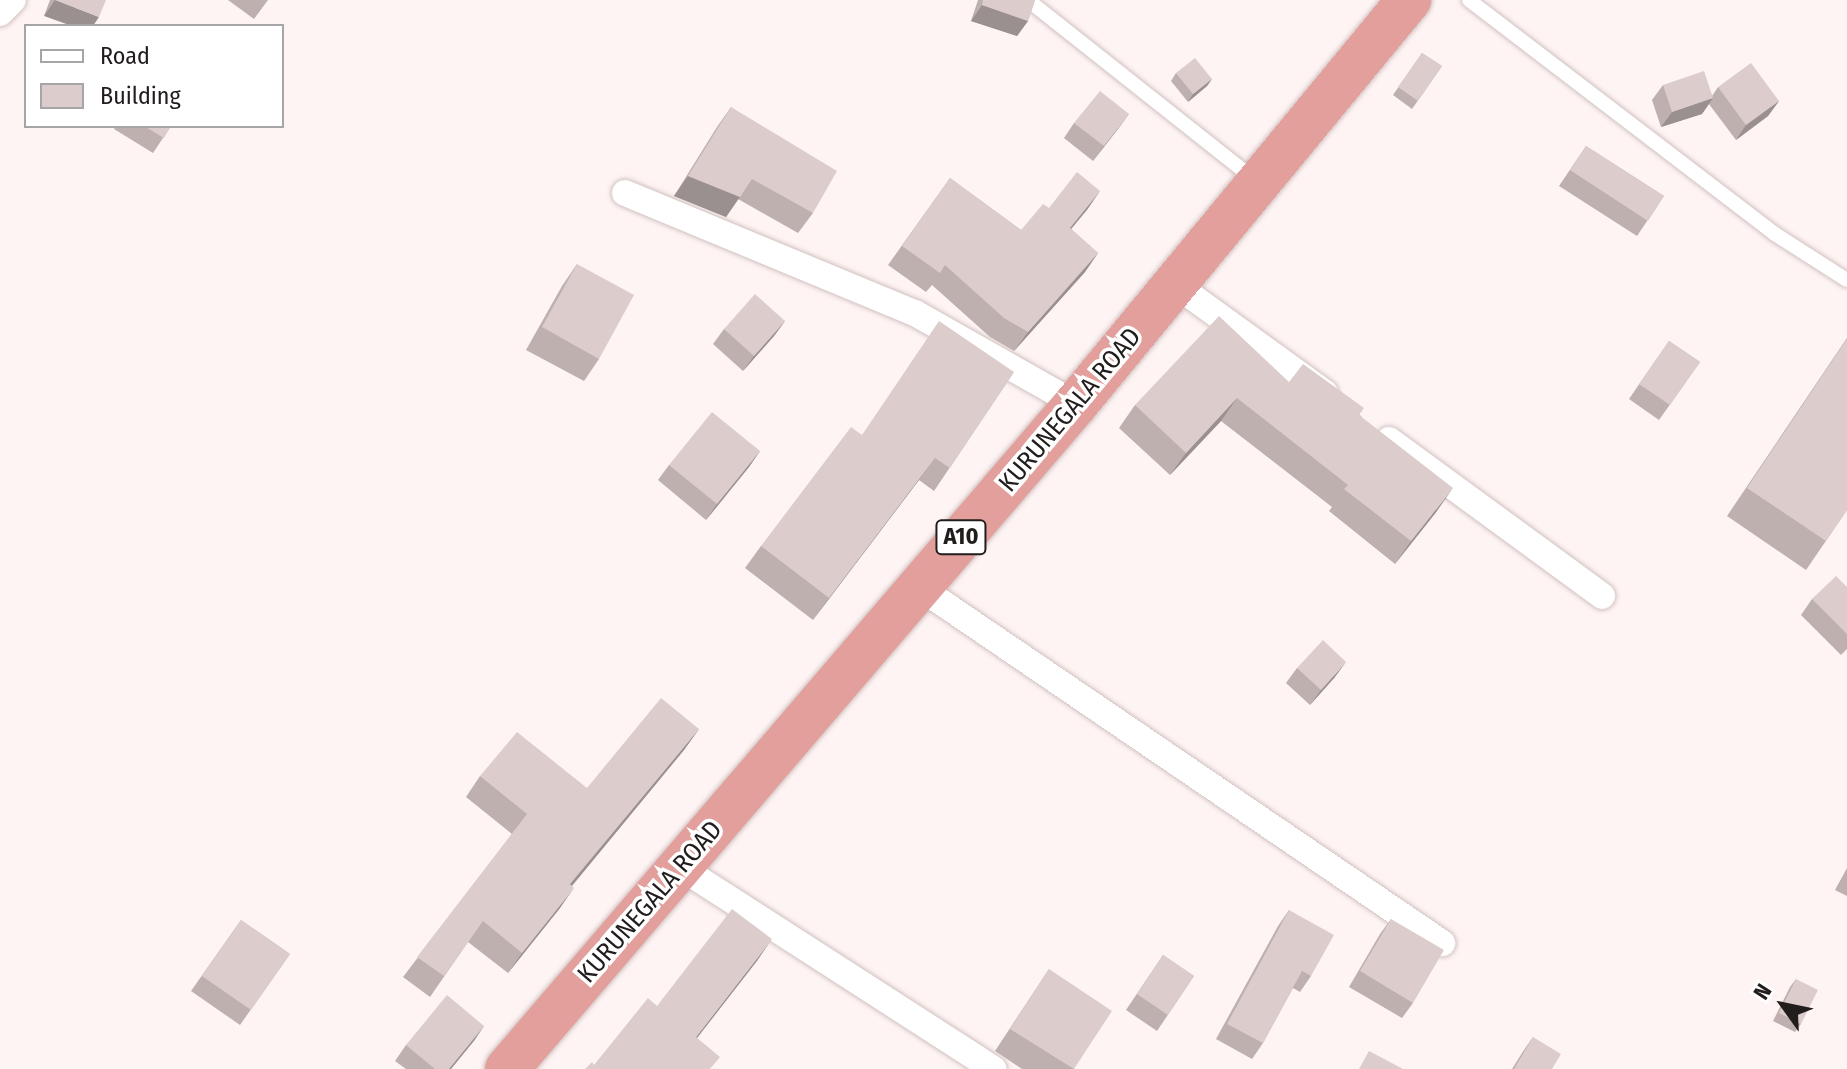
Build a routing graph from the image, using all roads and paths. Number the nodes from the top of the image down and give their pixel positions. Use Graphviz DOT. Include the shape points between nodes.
graph roads {
  1 [pos="13,0"];
  2 [pos="1028,0"];
  3 [pos="1409,0"];
  4 [pos="1469,0"];
  5 [pos="0,13"];
  6 [pos="1259,183"];
  7 [pos="625,193"];
  8 [pos="1847,280"];
  9 [pos="1176,285"];
  10 [pos="1076,404"];
  11 [pos="1344,407"];
  12 [pos="1370,426"];
  13 [pos="919,587"];
  14 [pos="1602,596"];
  15 [pos="680,867"];
  16 [pos="1442,943"];
  17 [pos="507,1069"];
  18 [pos="993,1069"];
  1 -- 5 [label="street"];
  2 -- 6 [label="lane"];
  3 -- 6 [label="highway, KURUNEGALA ROAD / A10"];
  4 -- 8 [label="lane" via="1775,234"];
  6 -- 9 [label="highway, KURUNEGALA ROAD / A10"];
  7 -- 10 [label="street" via="915,313"];
  9 -- 10 [label="highway, KURUNEGALA ROAD / A10"];
  9 -- 11 [label="street"];
  10 -- 13 [label="highway, KURUNEGALA ROAD / A10"];
  12 -- 14 [label="street"];
  13 -- 15 [label="highway, KURUNEGALA ROAD / A10"];
  13 -- 16 [label="street"];
  15 -- 17 [label="highway, KURUNEGALA ROAD / A10"];
  15 -- 18 [label="street"];
}
